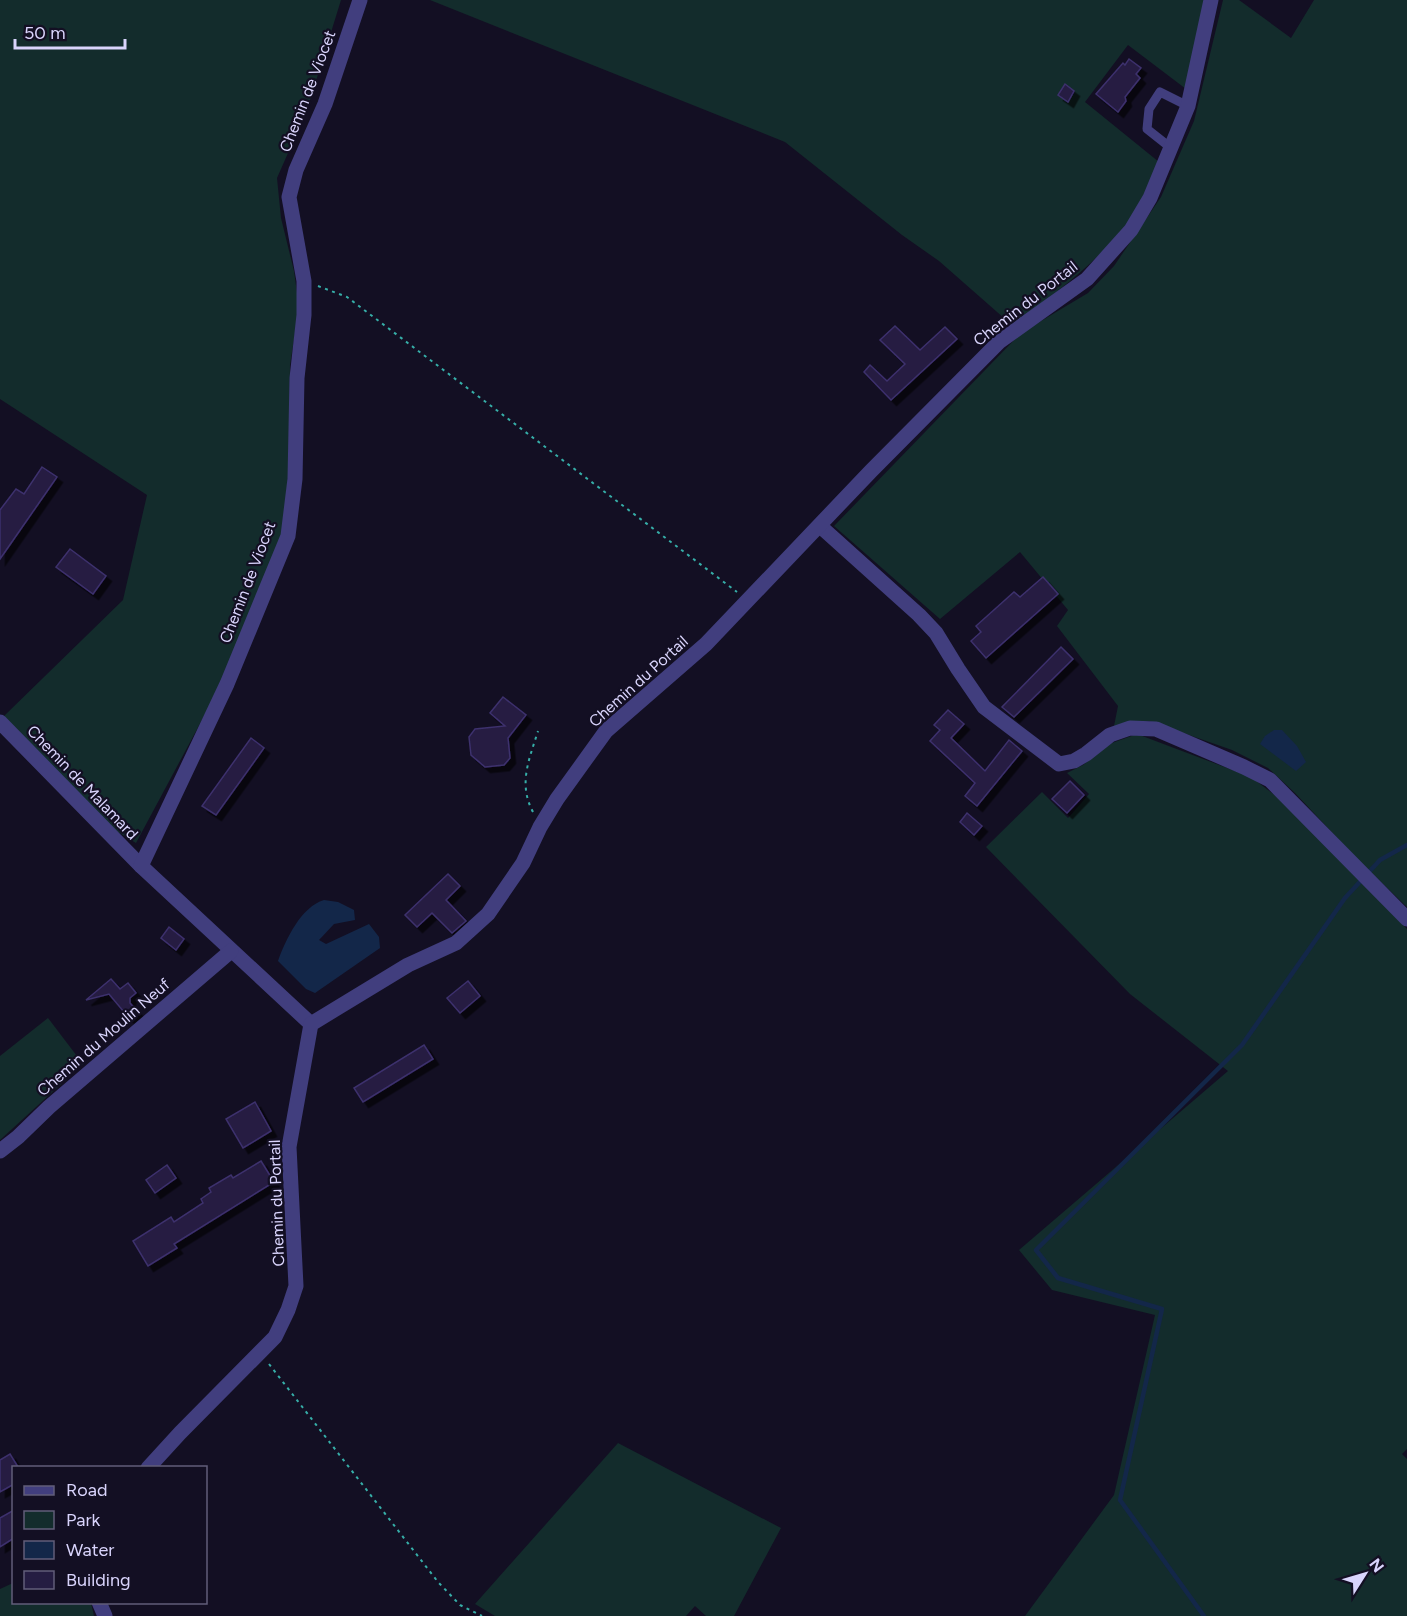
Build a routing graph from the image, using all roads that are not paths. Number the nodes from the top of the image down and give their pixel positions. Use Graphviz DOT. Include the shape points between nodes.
graph roads {
  1 [pos="360,0"];
  2 [pos="1211,0"];
  3 [pos="1188,106"];
  4 [pos="1171,148"];
  5 [pos="820,526"];
  6 [pos="0,722"];
  7 [pos="141,866"];
  8 [pos="1407,919"];
  9 [pos="231,951"];
  10 [pos="311,1024"];
  11 [pos="0,1151"];
  12 [pos="149,1466"];
  1 -- 7 [label="street, Chemin de Viocet" via="289,197 304,281 304,315 288,536 227,684"];
  2 -- 3 [label="street, Chemin du Portail"];
  3 -- 4 [label="street, Chemin du Portail"];
  3 -- 4 [label="lane" via="1160,92 1149,109 1147,129"];
  4 -- 5 [label="street, Chemin du Portail" via="1150,198 1131,230 1087,279 999,342"];
  5 -- 8 [label="street" via="936,633 984,707 1059,764 1074,761 1110,735 1130,728 1156,729 1244,767 1270,780"];
  5 -- 10 [label="street, Chemin du Portail" via="706,644 606,731 557,799 524,863 488,914 456,943 408,965"];
  6 -- 7 [label="street, Chemin de Malamard"];
  7 -- 9 [label="street"];
  9 -- 10 [label="street"];
  9 -- 11 [label="street, Chemin du Moulin Neuf"];
  10 -- 12 [label="street, Chemin du Portail" via="289,1147 296,1286 288,1310 275,1337"];
}
